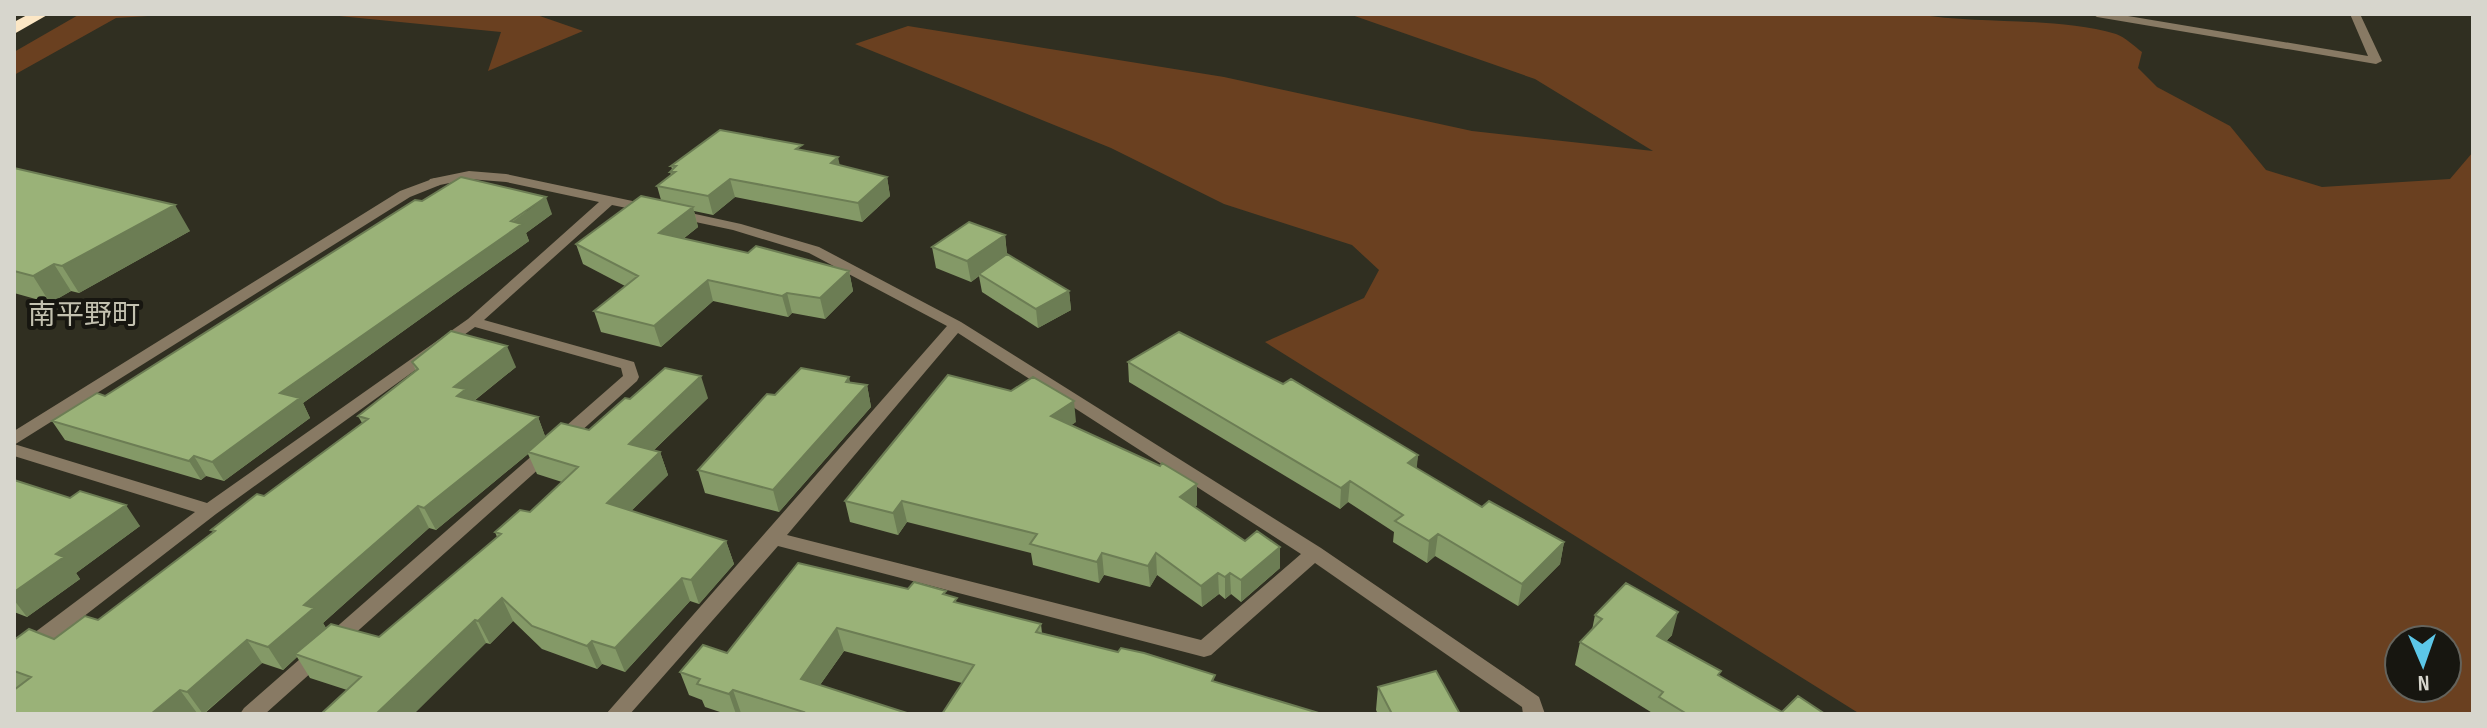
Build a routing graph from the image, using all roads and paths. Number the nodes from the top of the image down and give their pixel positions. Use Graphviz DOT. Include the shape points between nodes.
graph roads {
  1 [pos="41,14"];
  2 [pos="2097,14"];
  3 [pos="2355,14"];
  4 [pos="14,29"];
  5 [pos="609,200"];
  6 [pos="473,322"];
  7 [pos="956,325"];
  8 [pos="14,439"];
  9 [pos="14,450"];
  10 [pos="210,510"];
  11 [pos="774,538"];
  12 [pos="1314,553"];
  13 [pos="14,659"];
  14 [pos="1538,710"];
  15 [pos="251,714"];
  16 [pos="617,714"];
  1 -- 4 [label="highway"];
  2 -- 3 [label="street" via="2376,61"];
  5 -- 6 [label="street"];
  5 -- 7 [label="street" via="814,250"];
  5 -- 8 [label="street" via="469,175 405,194"];
  6 -- 10 [label="street"];
  6 -- 15 [label="street" via="628,365 631,377"];
  7 -- 11 [label="street"];
  7 -- 12 [label="street"];
  9 -- 10 [label="street"];
  10 -- 13 [label="street"];
  11 -- 12 [label="street" via="1204,649"];
  11 -- 16 [label="street"];
  12 -- 14 [label="street"];
}
